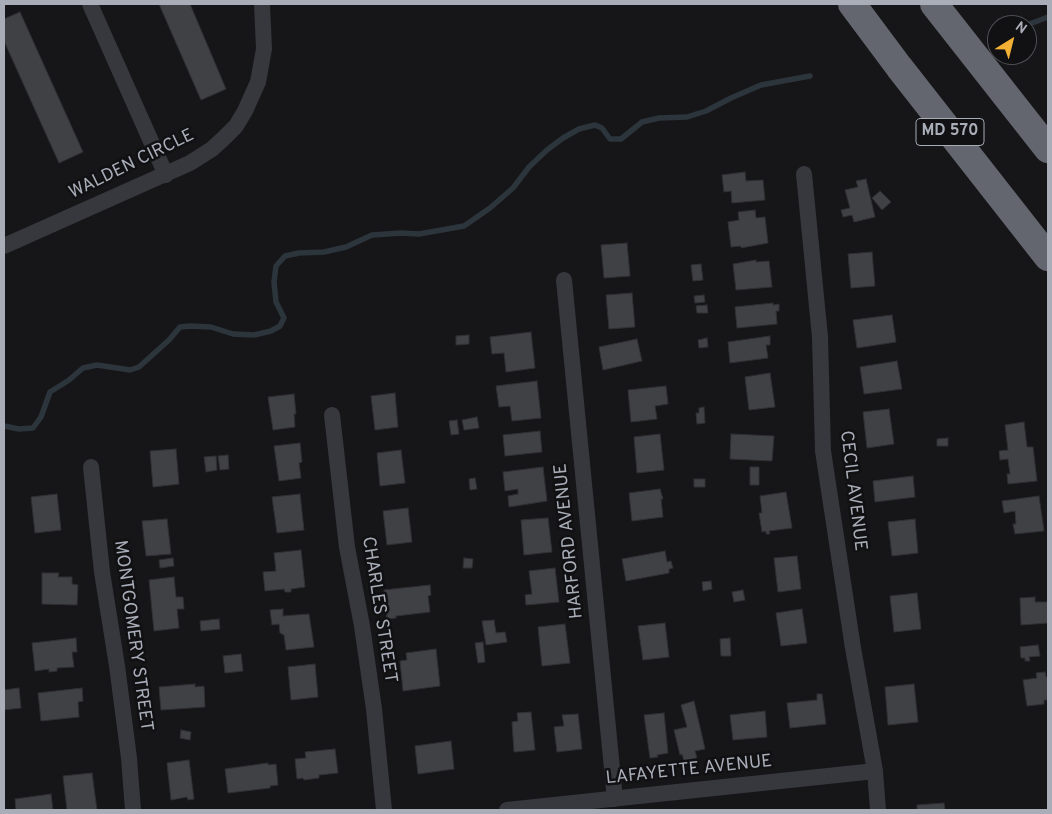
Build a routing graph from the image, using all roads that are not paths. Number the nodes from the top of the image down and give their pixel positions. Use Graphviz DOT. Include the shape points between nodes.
graph roads {
  1 [pos="90,4"];
  2 [pos="852,4"];
  3 [pos="934,4"];
  4 [pos="266,5"];
  5 [pos="1048,150"];
  6 [pos="166,174"];
  7 [pos="804,174"];
  8 [pos="4,246"];
  9 [pos="1048,258"];
  10 [pos="564,280"];
  11 [pos="332,415"];
  12 [pos="91,467"];
  13 [pos="874,771"];
  14 [pos="615,799"];
  15 [pos="133,810"];
  16 [pos="384,810"];
  17 [pos="507,810"];
  18 [pos="878,810"];
  1 -- 6 [label="street"];
  2 -- 9 [label="highway, MD 570"];
  3 -- 5 [label="highway"];
  4 -- 6 [label="street, WALDEN CIRCLE" via="262,67 245,111 236,126 212,149"];
  6 -- 8 [label="street, WALDEN CIRCLE"];
  7 -- 13 [label="street, CECIL AVENUE" via="820,337 823,451"];
  10 -- 14 [label="street, HARFORD AVENUE"];
  11 -- 16 [label="street, CHARLES STREET" via="347,547 374,709"];
  12 -- 15 [label="street, MONTGOMERY STREET"];
  13 -- 14 [label="street, LAFAYETTE AVENUE"];
  13 -- 18 [label="street, CECIL AVENUE"];
  14 -- 17 [label="street, LAFAYETTE AVENUE"];
}
